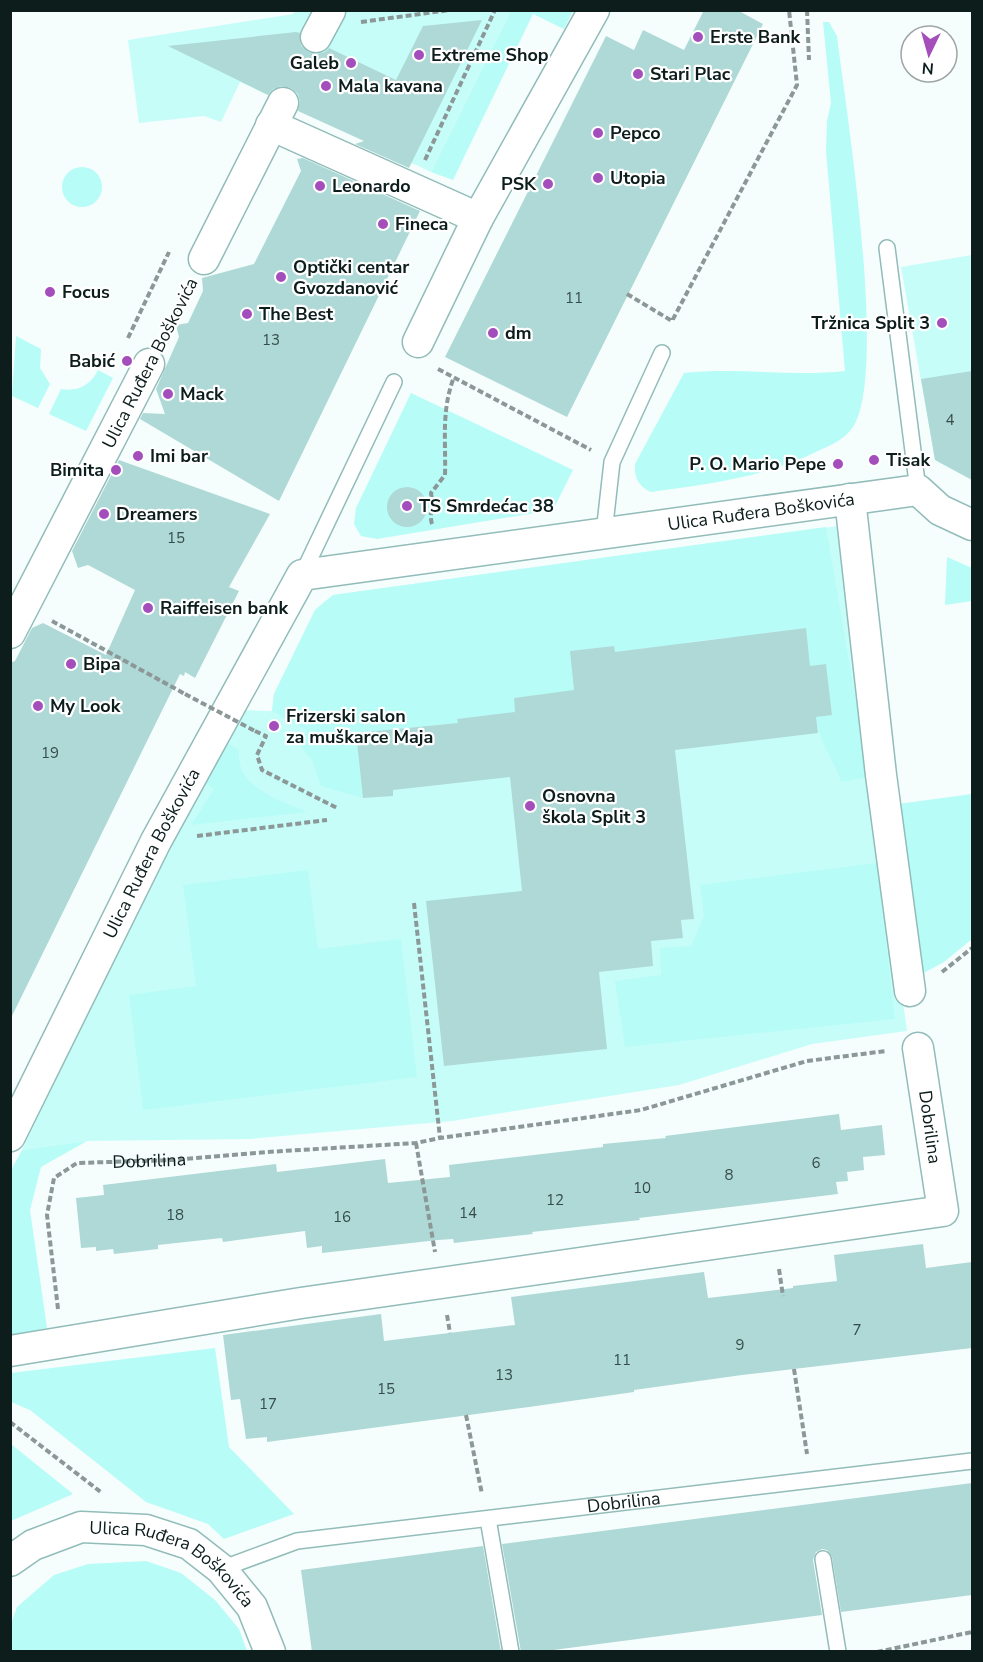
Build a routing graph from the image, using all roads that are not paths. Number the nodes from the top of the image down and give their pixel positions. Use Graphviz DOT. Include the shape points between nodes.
graph roads {
  1 [pos="594,10"];
  2 [pos="478,218"];
  3 [pos="887,248"];
  4 [pos="204,259"];
  5 [pos="418,342"];
  6 [pos="662,353"];
  7 [pos="149,364"];
  8 [pos="394,382"];
  9 [pos="918,490"];
  10 [pos="850,499"];
  11 [pos="972,525"];
  12 [pos="604,533"];
  13 [pos="302,575"];
  14 [pos="10,633"];
  15 [pos="910,991"];
  16 [pos="918,1047"];
  17 [pos="10,1136"];
  18 [pos="10,1351"];
  19 [pos="972,1461"];
  20 [pos="488,1519"];
  21 [pos="823,1559"];
  22 [pos="10,1561"];
  23 [pos="221,1569"];
  24 [pos="270,1652"];
  25 [pos="511,1652"];
  26 [pos="838,1652"];
  1 -- 2 [label="street"];
  2 -- 4 [label="street, Ulica Ruđera Boškovića" via="277,114"];
  2 -- 5 [label="street"];
  3 -- 9 [label="lane"];
  6 -- 12 [label="lane" via="612,462"];
  7 -- 14 [label="street, Ulica Ruđera Boškovića"];
  8 -- 13 [label="lane, Ulica Ruđera Boškovića"];
  9 -- 10 [label="street, Ulica Ruđera Boškovića"];
  9 -- 11 [label="street" via="940,510"];
  10 -- 12 [label="street, Ulica Ruđera Boškovića"];
  10 -- 15 [label="street"];
  12 -- 13 [label="street, Ulica Ruđera Boškovića"];
  13 -- 17 [label="street, Ulica Ruđera Boškovića" via="156,841"];
  16 -- 18 [label="street, Dobrilina" via="943,1211 301,1303"];
  19 -- 20 [label="lane, Dobrilina"];
  20 -- 23 [label="lane, Dobrilina" via="297,1541"];
  20 -- 25 [label="lane"];
  21 -- 26 [label="lane"];
  22 -- 23 [label="street, Ulica Ruđera Boškovića" via="33,1545 81,1527 146,1530 189,1544"];
  23 -- 24 [label="street, Ulica Ruđera Boškovića" via="252,1607"];
}
